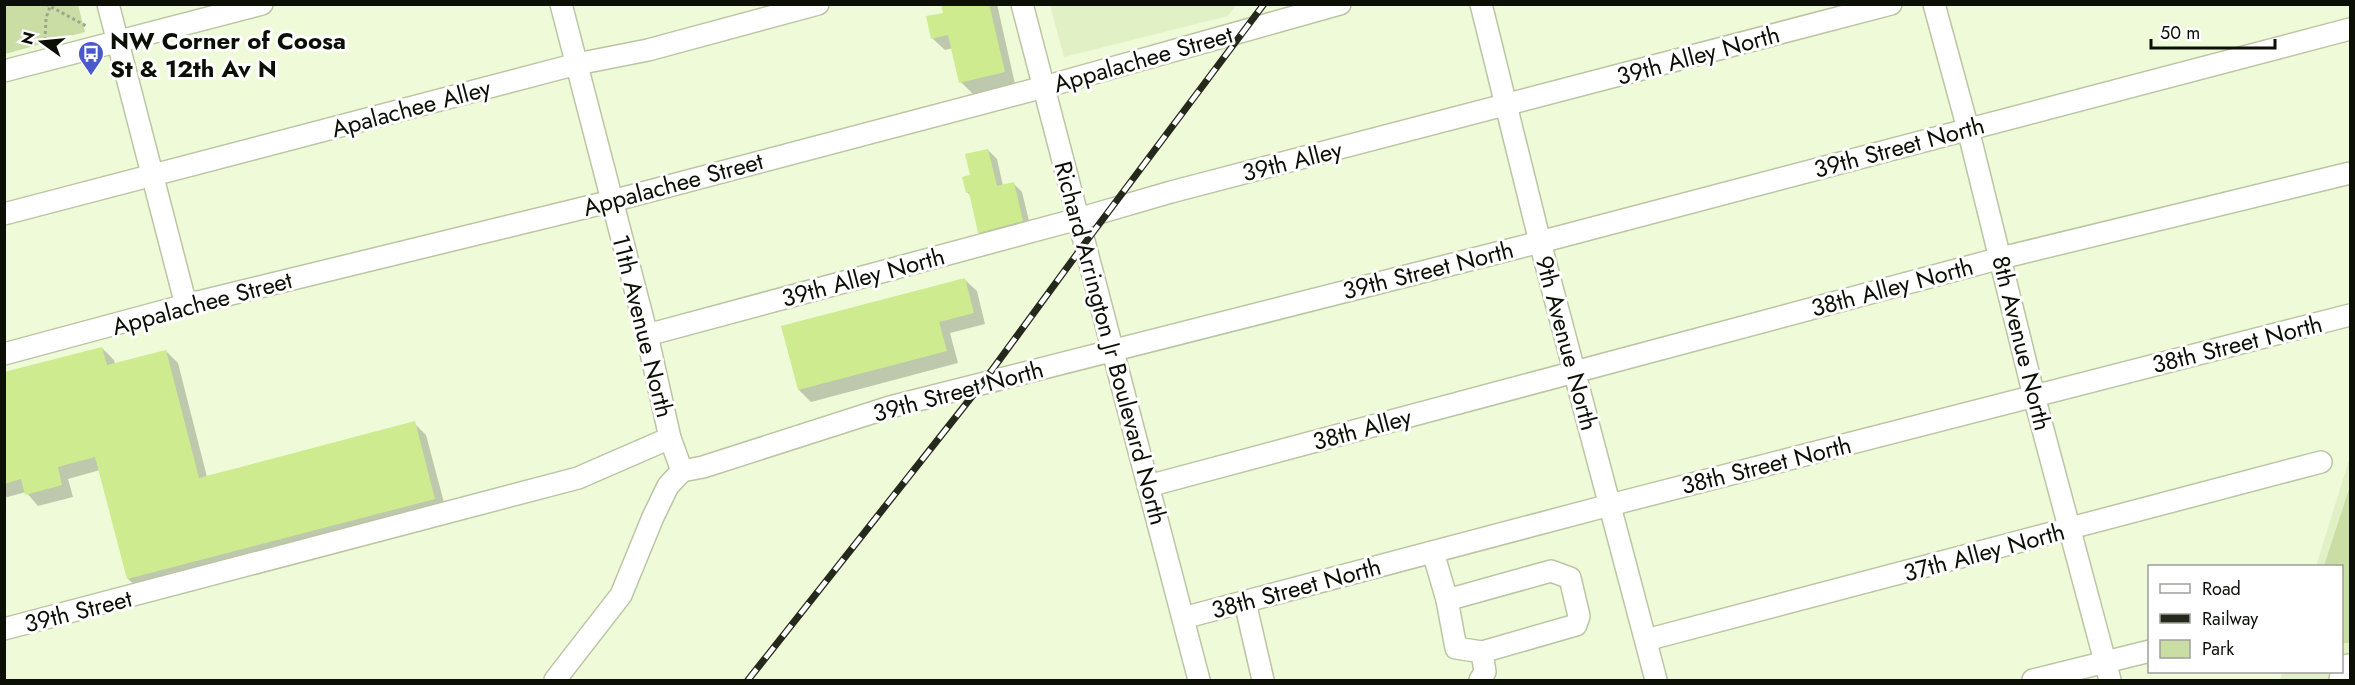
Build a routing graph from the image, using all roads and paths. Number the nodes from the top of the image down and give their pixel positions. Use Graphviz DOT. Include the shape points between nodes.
graph roads {
  1 [pos="108,4"];
  2 [pos="262,4"];
  3 [pos="561,4"];
  4 [pos="818,4"];
  5 [pos="1022,4"];
  6 [pos="1340,4"];
  7 [pos="1481,4"];
  8 [pos="1891,4"];
  9 [pos="1934,4"];
  10 [pos="49,5"];
  11 [pos="88,27"];
  12 [pos="2350,29"];
  13 [pos="45,42"];
  14 [pos="117,42"];
  15 [pos="577,64"];
  16 [pos="4,71"];
  17 [pos="1044,87"];
  18 [pos="1506,106"];
  19 [pos="1968,129"];
  20 [pos="2350,173"];
  21 [pos="152,176"];
  22 [pos="612,201"];
  23 [pos="4,214"];
  24 [pos="1078,219"];
  25 [pos="1540,242"];
  26 [pos="2001,258"];
  27 [pos="186,305"];
  28 [pos="2350,315"];
  29 [pos="647,335"];
  30 [pos="1113,351"];
  31 [pos="4,354"];
  32 [pos="1575,372"];
  33 [pos="2034,396"];
  34 [pos="670,438"];
  35 [pos="2321,462"];
  36 [pos="682,471"];
  37 [pos="1148,486"];
  38 [pos="1610,505"];
  39 [pos="2070,529"];
  40 [pos="1432,552"];
  41 [pos="1447,600"];
  42 [pos="1245,602"];
  43 [pos="1183,618"];
  44 [pos="4,629"];
  45 [pos="1646,640"];
  46 [pos="1482,652"];
  47 [pos="2148,652"];
  48 [pos="2107,671"];
  49 [pos="555,681"];
  50 [pos="1199,681"];
  51 [pos="1263,681"];
  52 [pos="1480,681"];
  53 [pos="1656,681"];
  54 [pos="2033,681"];
  1 -- 14 [label="street"];
  2 -- 14 [label="street"];
  3 -- 15 [label="street, 11th Avenue North"];
  4 -- 15 [label="street, Apalachee Alley" via="648,50"];
  5 -- 17 [label="street, Richard Arrington Jr Boulevard North"];
  6 -- 17 [label="street, Appalachee Street"];
  7 -- 18 [label="street, 9th Avenue North"];
  8 -- 18 [label="street, 39th Alley North"];
  9 -- 19 [label="street, 8th Avenue North"];
  10 -- 11 [label="path"];
  10 -- 13 [label="path"];
  12 -- 19 [label="street, 39th Street North"];
  14 -- 16 [label="street"];
  14 -- 21 [label="street"];
  15 -- 21 [label="street, Apalachee Alley"];
  15 -- 22 [label="street, 11th Avenue North"];
  17 -- 22 [label="street, Appalachee Street"];
  17 -- 24 [label="street, Richard Arrington Jr Boulevard North"];
  18 -- 24 [label="street, 39th Alley"];
  18 -- 25 [label="street, 9th Avenue North"];
  19 -- 25 [label="street, 39th Street North"];
  19 -- 26 [label="street, 8th Avenue North"];
  20 -- 26 [label="street, 38th Alley North"];
  21 -- 23 [label="street, Apalachee Alley"];
  21 -- 27 [label="street"];
  22 -- 27 [label="street, Appalachee Street"];
  22 -- 29 [label="street, 11th Avenue North"];
  24 -- 29 [label="street, 39th Alley North"];
  24 -- 30 [label="street, Richard Arrington Jr Boulevard North"];
  25 -- 30 [label="street, 39th Street North"];
  25 -- 32 [label="street, 9th Avenue North"];
  26 -- 32 [label="street, 38th Alley North"];
  26 -- 33 [label="street, 8th Avenue North"];
  27 -- 31 [label="street, Appalachee Street"];
  28 -- 33 [label="street, 38th Street North"];
  29 -- 34 [label="street, 11th Avenue North"];
  30 -- 36 [label="street, 39th Street North" via="890,407"];
  30 -- 37 [label="street, Richard Arrington Jr Boulevard North"];
  32 -- 37 [label="street, 38th Alley"];
  32 -- 38 [label="street, 9th Avenue North"];
  33 -- 38 [label="street, 38th Street North"];
  33 -- 39 [label="street, 8th Avenue North"];
  34 -- 36 [label="street, 11th Avenue North"];
  34 -- 44 [label="street, 39th Street" via="578,478"];
  35 -- 39 [label="street, 37th Alley North"];
  36 -- 49 [label="street" via="668,486 621,595"];
  37 -- 43 [label="street, Richard Arrington Jr Boulevard North"];
  38 -- 40 [label="street, 38th Street North"];
  38 -- 45 [label="street, 9th Avenue North"];
  39 -- 45 [label="street, 37th Alley North"];
  39 -- 48 [label="street, 8th Avenue North"];
  40 -- 41 [label="street"];
  40 -- 42 [label="street, 38th Street North"];
  41 -- 46 [label="street" via="1456,648"];
  41 -- 46 [label="street" via="1551,571 1570,578 1579,616 1576,625"];
  42 -- 43 [label="street, 38th Street North"];
  42 -- 51 [label="street"];
  43 -- 50 [label="street, Richard Arrington Jr Boulevard North"];
  45 -- 53 [label="street, 9th Avenue North"];
  46 -- 52 [label="street" via="1485,672"];
  47 -- 48 [label="street"];
  48 -- 54 [label="street"];
}
